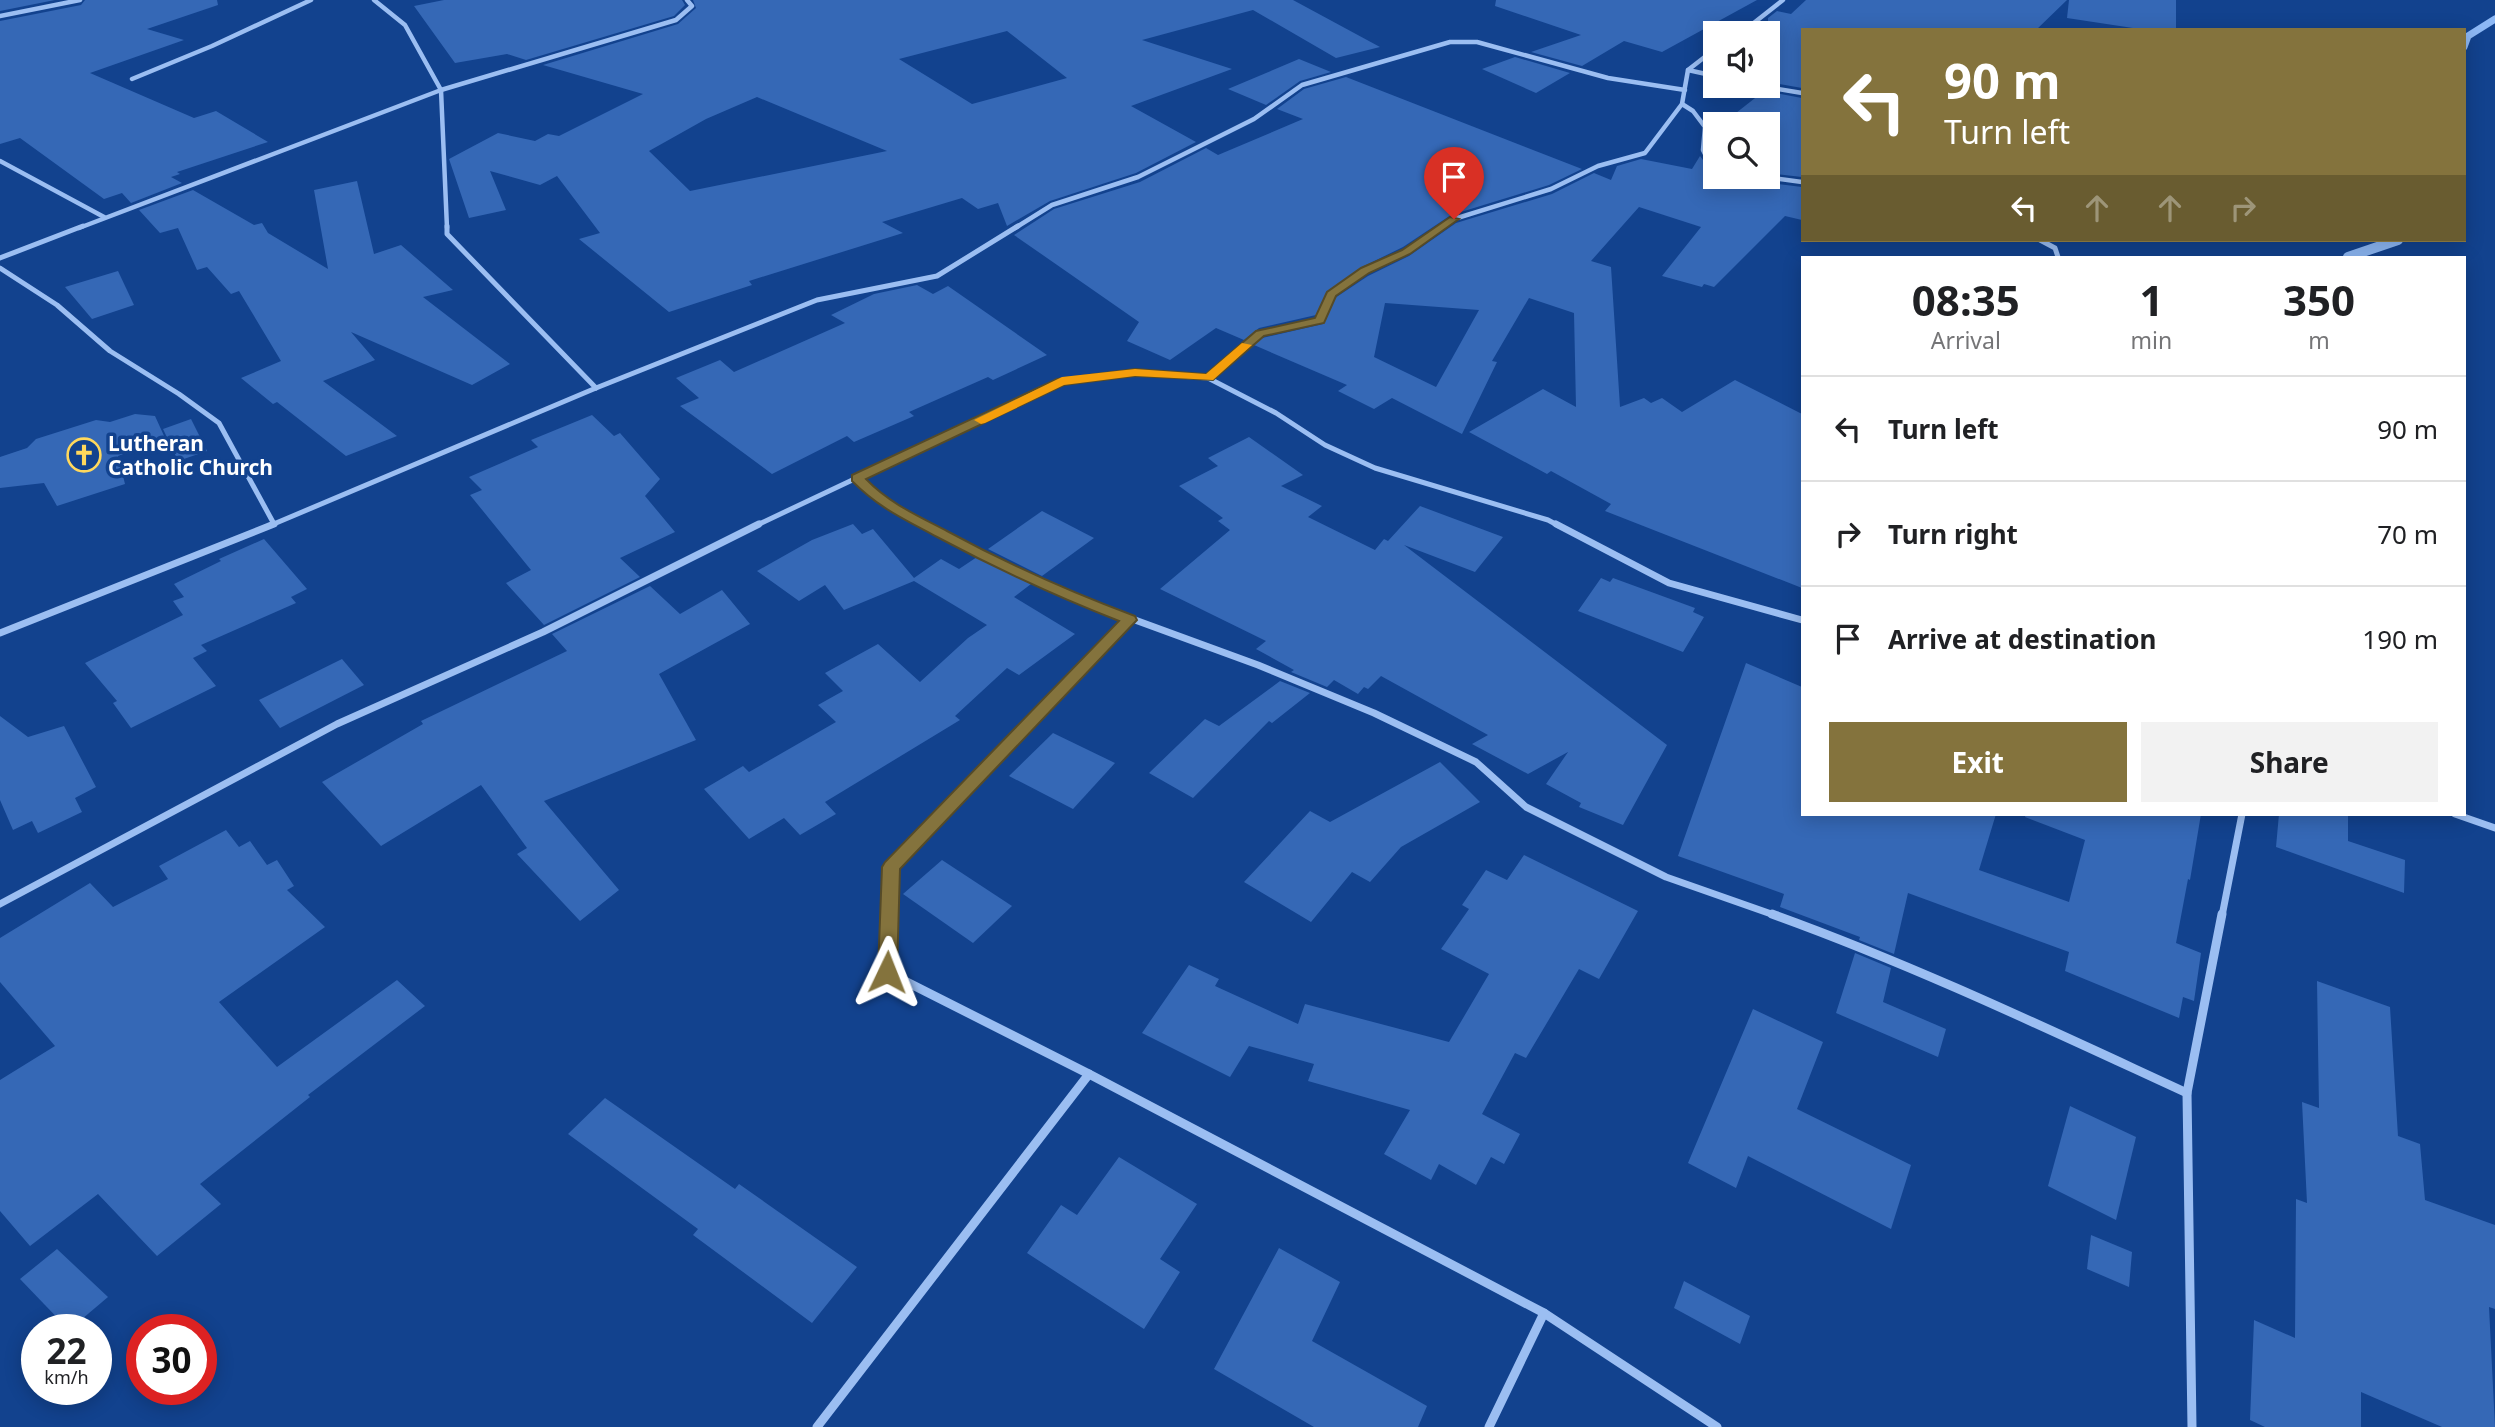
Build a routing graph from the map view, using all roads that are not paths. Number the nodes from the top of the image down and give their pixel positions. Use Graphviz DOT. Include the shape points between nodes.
graph roads {
  1 [pos="80,0"];
  2 [pos="311,0"];
  3 [pos="374,0"];
  4 [pos="687,0"];
  5 [pos="1783,0"];
  6 [pos="0,16"];
  7 [pos="1756,21"];
  8 [pos="1703,59"];
  9 [pos="1688,71"];
  10 [pos="1703,74"];
  11 [pos="132,79"];
  12 [pos="1780,89"];
  13 [pos="441,90"];
  14 [pos="1685,90"];
  15 [pos="1801,93"];
  16 [pos="1682,104"];
  17 [pos="1703,124"];
  18 [pos="0,161"];
  19 [pos="1780,179"];
  20 [pos="1801,182"];
  21 [pos="104,217"];
  22 [pos="2044,242"];
  23 [pos="2059,242"];
  24 [pos="2055,248"];
  25 [pos="2058,256"];
  26 [pos="0,258"];
  27 [pos="0,268"];
  28 [pos="1208,378"];
  29 [pos="596,388"];
  30 [pos="857,478"];
  31 [pos="274,524"];
  32 [pos="1129,620"];
  33 [pos="1801,620"];
  34 [pos="0,633"];
  35 [pos="2242,816"];
  36 [pos="2461,816"];
  37 [pos="2495,828"];
  38 [pos="0,904"];
  39 [pos="1089,1074"];
  40 [pos="2187,1093"];
  41 [pos="1544,1313"];
  42 [pos="817,1427"];
  43 [pos="1489,1427"];
  44 [pos="1717,1427"];
  45 [pos="2192,1427"];
  1 -- 6 [label="street"];
  2 -- 11 [label="street"];
  3 -- 13 [label="street" via="405,24"];
  4 -- 13 [label="street" via="692,6 676,20"];
  5 -- 7 [label="street"];
  8 -- 9 [label="street"];
  9 -- 10 [label="street"];
  9 -- 14 [label="street"];
  12 -- 15 [label="street"];
  13 -- 21 [label="street"];
  13 -- 29 [label="street" via="447,234"];
  14 -- 16 [label="street"];
  14 -- 29 [label="street" via="1608,78 1477,41 1450,42 1302,85 1254,119 1138,177 1052,205 937,275 817,300"];
  16 -- 17 [label="street"];
  16 -- 28 [label="street" via="1645,153 1454,219 1331,295 1320,320 1260,333"];
  18 -- 21 [label="street"];
  19 -- 20 [label="street"];
  21 -- 26 [label="street"];
  22 -- 24 [label="street"];
  23 -- 24 [label="street"];
  24 -- 25 [label="street"];
  27 -- 31 [label="street" via="57,305 110,351 219,423"];
  28 -- 30 [label="street" via="1135,373 1062,381"];
  28 -- 33 [label="street" via="1375,468 1548,520 1669,583"];
  29 -- 31 [label="street"];
  30 -- 32 [label="street" via="879,500 980,554"];
  30 -- 38 [label="street" via="543,632 337,724"];
  31 -- 34 [label="street"];
  32 -- 39 [label="street" via="891,867 887,972"];
  32 -- 40 [label="street" via="1258,665 1374,713 1476,762 1526,807 1666,877 1836,937"];
  35 -- 40 [label="street"];
  36 -- 37 [label="street"];
  39 -- 41 [label="street"];
  39 -- 42 [label="street"];
  40 -- 45 [label="street"];
  41 -- 43 [label="street"];
  41 -- 44 [label="street"];
}
